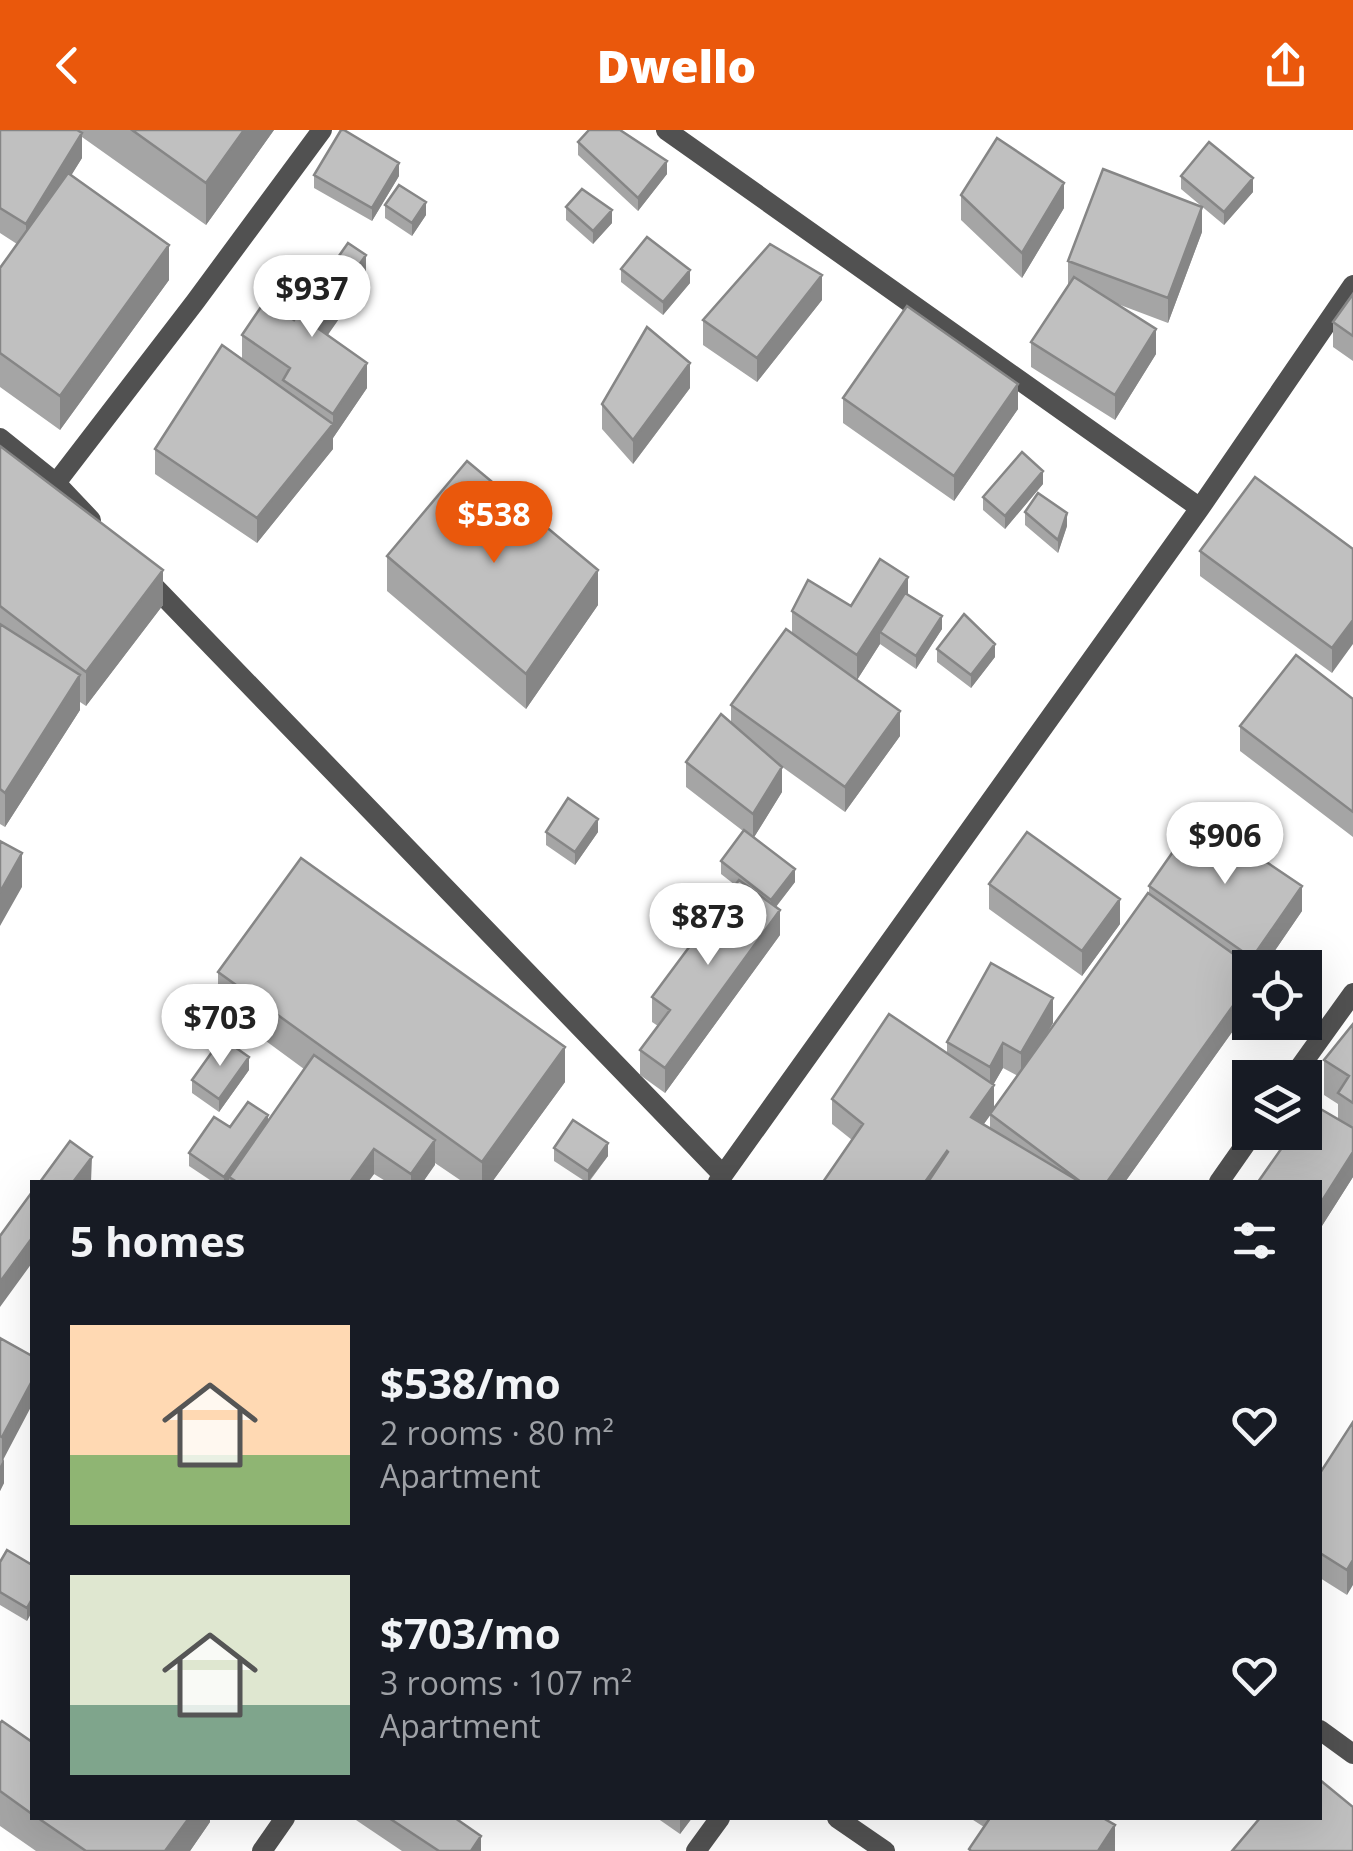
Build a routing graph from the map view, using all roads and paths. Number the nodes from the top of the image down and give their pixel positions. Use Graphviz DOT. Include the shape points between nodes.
graph roads {
  1 [pos="322,130"];
  2 [pos="666,130"];
  3 [pos="1353,285"];
  4 [pos="0,438"];
  5 [pos="56,483"];
  6 [pos="1200,508"];
  7 [pos="110,540"];
  8 [pos="136,568"];
  9 [pos="1353,993"];
  10 [pos="1305,1060"];
  11 [pos="1242,1150"];
  12 [pos="721,1179"];
  13 [pos="1221,1180"];
  14 [pos="1322,1731"];
  15 [pos="1353,1754"];
  16 [pos="284,1820"];
  17 [pos="719,1820"];
  18 [pos="840,1820"];
  19 [pos="262,1851"];
  20 [pos="696,1851"];
  21 [pos="885,1851"];
  1 -- 5 [label="street"];
  2 -- 6 [label="street"];
  3 -- 6 [label="street"];
  4 -- 5 [label="street"];
  5 -- 7 [label="street"];
  6 -- 12 [label="street"];
  8 -- 12 [label="street"];
  9 -- 10 [label="street"];
  11 -- 13 [label="street"];
  14 -- 15 [label="street"];
  16 -- 19 [label="street"];
  17 -- 20 [label="street"];
  18 -- 21 [label="street"];
}
